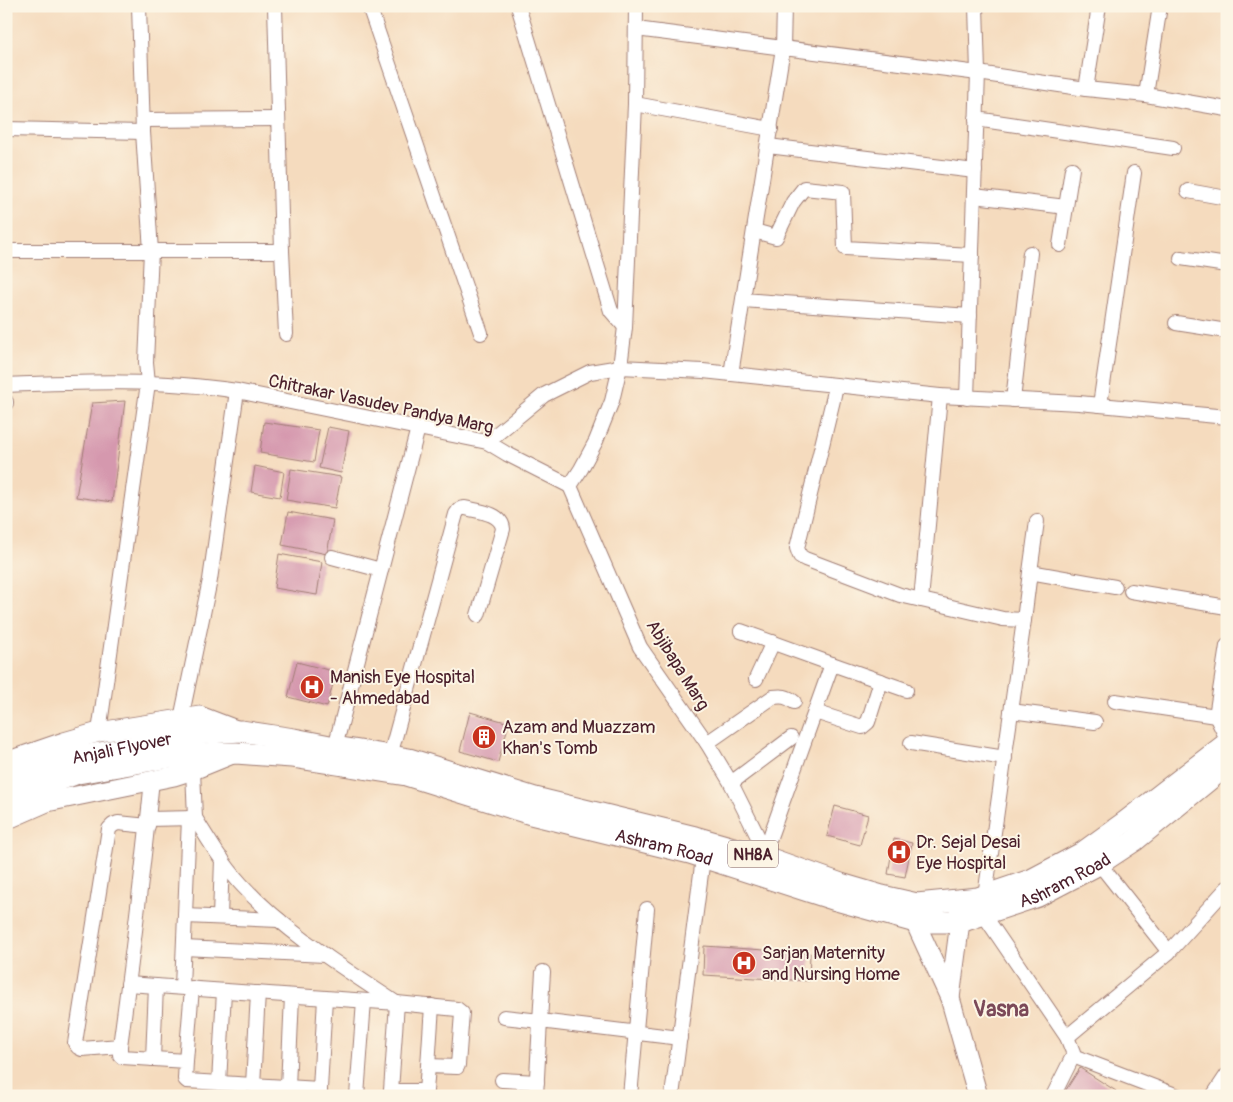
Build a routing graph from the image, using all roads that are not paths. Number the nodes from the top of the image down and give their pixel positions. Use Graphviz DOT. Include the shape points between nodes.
graph roads {
  1 [pos="138,6"];
  2 [pos="275,6"];
  3 [pos="369,6"];
  4 [pos="518,6"];
  5 [pos="636,6"];
  6 [pos="784,6"];
  7 [pos="976,6"];
  8 [pos="1099,6"];
  9 [pos="1160,6"];
  10 [pos="636,29"];
  11 [pos="783,48"];
  12 [pos="978,73"];
  13 [pos="1086,89"];
  14 [pos="1146,95"];
  15 [pos="635,104"];
  16 [pos="1227,110"];
  17 [pos="278,119"];
  18 [pos="976,119"];
  19 [pos="143,126"];
  20 [pos="6,128"];
  21 [pos="770,129"];
  22 [pos="768,146"];
  23 [pos="1173,148"];
  24 [pos="1072,169"];
  25 [pos="974,172"];
  26 [pos="1134,174"];
  27 [pos="1188,191"];
  28 [pos="974,196"];
  29 [pos="1227,198"];
  30 [pos="1066,207"];
  31 [pos="754,231"];
  32 [pos="1060,245"];
  33 [pos="282,250"];
  34 [pos="6,251"];
  35 [pos="151,251"];
  36 [pos="1030,253"];
  37 [pos="972,255"];
  38 [pos="1181,258"];
  39 [pos="1227,265"];
  40 [pos="743,300"];
  41 [pos="970,316"];
  42 [pos="1176,323"];
  43 [pos="625,327"];
  44 [pos="1227,331"];
  45 [pos="481,333"];
  46 [pos="286,334"];
  47 [pos="620,367"];
  48 [pos="732,374"];
  49 [pos="148,383"];
  50 [pos="6,385"];
  51 [pos="836,385"];
  52 [pos="237,392"];
  53 [pos="940,396"];
  54 [pos="967,398"];
  55 [pos="1013,400"];
  56 [pos="1100,405"];
  57 [pos="1227,417"];
  58 [pos="418,428"];
  59 [pos="487,442"];
  60 [pos="570,486"];
  61 [pos="1037,521"];
  62 [pos="332,557"];
  63 [pos="381,570"];
  64 [pos="1030,572"];
  65 [pos="1116,587"];
  66 [pos="1131,590"];
  67 [pos="921,600"];
  68 [pos="1227,607"];
  69 [pos="478,615"];
  70 [pos="1024,620"];
  71 [pos="741,631"];
  72 [pos="772,642"];
  73 [pos="1227,646"];
  74 [pos="832,664"];
  75 [pos="756,678"];
  76 [pos="881,681"];
  77 [pos="906,690"];
  78 [pos="1115,700"];
  79 [pos="794,702"];
  80 [pos="1011,711"];
  81 [pos="815,712"];
  82 [pos="1216,716"];
  83 [pos="1095,722"];
  84 [pos="241,731"];
  85 [pos="99,732"];
  86 [pos="792,738"];
  87 [pos="1227,739"];
  88 [pos="911,743"];
  89 [pos="1227,743"];
  90 [pos="189,744"];
  91 [pos="706,744"];
  92 [pos="335,747"];
  93 [pos="236,753"];
  94 [pos="390,756"];
  95 [pos="1005,758"];
  96 [pos="6,762"];
  97 [pos="1227,766"];
  98 [pos="6,779"];
  99 [pos="152,780"];
  100 [pos="731,783"];
  101 [pos="6,800"];
  102 [pos="192,818"];
  103 [pos="6,820"];
  104 [pos="148,822"];
  105 [pos="767,854"];
  106 [pos="1094,856"];
  107 [pos="704,858"];
  108 [pos="222,859"];
  109 [pos="1227,888"];
  110 [pos="959,900"];
  111 [pos="984,905"];
  112 [pos="647,909"];
  113 [pos="916,913"];
  114 [pos="185,916"];
  115 [pos="220,917"];
  116 [pos="279,920"];
  117 [pos="960,922"];
  118 [pos="184,948"];
  119 [pos="1170,952"];
  120 [pos="325,955"];
  121 [pos="543,972"];
  122 [pos="128,984"];
  123 [pos="156,986"];
  124 [pos="187,988"];
  125 [pos="224,990"];
  126 [pos="258,993"];
  127 [pos="292,996"];
  128 [pos="326,998"];
  129 [pos="950,998"];
  130 [pos="364,1001"];
  131 [pos="397,1003"];
  132 [pos="432,1006"];
  133 [pos="504,1017"];
  134 [pos="540,1021"];
  135 [pos="635,1033"];
  136 [pos="1067,1037"];
  137 [pos="680,1038"];
  138 [pos="120,1046"];
  139 [pos="1074,1056"];
  140 [pos="153,1059"];
  141 [pos="186,1061"];
  142 [pos="428,1066"];
  143 [pos="1227,1075"];
  144 [pos="502,1080"];
  145 [pos="219,1083"];
  146 [pos="253,1085"];
  147 [pos="288,1087"];
  148 [pos="536,1089"];
  149 [pos="320,1092"];
  150 [pos="391,1093"];
  151 [pos="357,1096"];
  152 [pos="630,1096"];
  153 [pos="672,1096"];
  154 [pos="978,1096"];
  155 [pos="1053,1096"];
  156 [pos="1178,1096"];
  157 [pos="1212,1096"];
  1 -- 19 [label="street"];
  2 -- 17 [label="street"];
  3 -- 45 [label="street"];
  4 -- 43 [label="street" via="611,310"];
  5 -- 10 [label="street"];
  6 -- 11 [label="street"];
  7 -- 12 [label="street"];
  8 -- 13 [label="street"];
  9 -- 14 [label="street"];
  10 -- 11 [label="street"];
  10 -- 15 [label="street"];
  11 -- 12 [label="street"];
  11 -- 21 [label="street"];
  12 -- 13 [label="street"];
  12 -- 18 [label="street"];
  13 -- 14 [label="street"];
  14 -- 16 [label="street"];
  15 -- 21 [label="street"];
  15 -- 43 [label="street"];
  17 -- 19 [label="street"];
  17 -- 33 [label="street"];
  18 -- 23 [label="street"];
  18 -- 25 [label="street"];
  19 -- 20 [label="street"];
  19 -- 35 [label="street"];
  21 -- 22 [label="street"];
  22 -- 25 [label="street"];
  22 -- 31 [label="street"];
  24 -- 30 [label="street"];
  25 -- 28 [label="street"];
  26 -- 56 [label="street"];
  27 -- 29 [label="street"];
  28 -- 30 [label="street"];
  28 -- 37 [label="street"];
  30 -- 32 [label="street"];
  31 -- 37 [label="street" via="776,237 793,202 804,188 843,192 845,248"];
  31 -- 40 [label="street"];
  33 -- 35 [label="street"];
  33 -- 46 [label="street"];
  34 -- 35 [label="street"];
  35 -- 49 [label="street"];
  36 -- 55 [label="street"];
  37 -- 41 [label="street"];
  38 -- 39 [label="street"];
  40 -- 41 [label="street"];
  40 -- 48 [label="street"];
  41 -- 54 [label="street"];
  42 -- 44 [label="street"];
  43 -- 47 [label="street"];
  47 -- 48 [label="street"];
  47 -- 59 [label="street" via="590,372 544,395"];
  47 -- 60 [label="street" via="612,401 596,441"];
  48 -- 51 [label="street"];
  49 -- 50 [label="street, Chitrakar Vasudev Pandya Marg"];
  49 -- 52 [label="street, Chitrakar Vasudev Pandya Marg"];
  49 -- 85 [label="street"];
  51 -- 53 [label="street"];
  51 -- 67 [label="street" via="798,552 805,559"];
  52 -- 58 [label="street, Chitrakar Vasudev Pandya Marg"];
  52 -- 90 [label="street"];
  53 -- 54 [label="street"];
  53 -- 67 [label="street"];
  54 -- 55 [label="street"];
  55 -- 56 [label="street"];
  56 -- 57 [label="street"];
  58 -- 59 [label="street, Chitrakar Vasudev Pandya Marg"];
  58 -- 63 [label="street"];
  59 -- 60 [label="street, Chitrakar Vasudev Pandya Marg"];
  60 -- 91 [label="street, Abjibapa Marg" via="640,647"];
  61 -- 64 [label="street"];
  62 -- 63 [label="street"];
  63 -- 92 [label="street"];
  64 -- 65 [label="street"];
  64 -- 70 [label="street"];
  66 -- 68 [label="street"];
  67 -- 70 [label="street" via="1003,619"];
  69 -- 94 [label="street" via="503,529 500,519 461,508 456,514"];
  70 -- 80 [label="street"];
  71 -- 72 [label="street"];
  72 -- 74 [label="street"];
  72 -- 75 [label="street"];
  73 -- 82 [label="street"];
  74 -- 76 [label="street"];
  74 -- 81 [label="street"];
  76 -- 77 [label="street"];
  76 -- 81 [label="street" via="868,722 862,727"];
  78 -- 82 [label="street"];
  79 -- 91 [label="street" via="782,696 772,697"];
  80 -- 83 [label="street"];
  80 -- 95 [label="street"];
  81 -- 105 [label="street"];
  82 -- 87 [label="street"];
  84 -- 90 [label="main road, Anjali Flyover / NH8A"];
  84 -- 92 [label="main road, Ashram Road / NH8A"];
  85 -- 90 [label="street"];
  85 -- 96 [label="street"];
  86 -- 100 [label="street"];
  88 -- 95 [label="street"];
  89 -- 106 [label="main road, Ashram Road" via="1125,822"];
  90 -- 93 [label="main road, Anjali Flyover"];
  90 -- 98 [label="main road, Anjali Flyover" via="104,752"];
  90 -- 99 [label="street" via="174,776"];
  90 -- 101 [label="main road, Anjali Flyover" via="78,774"];
  90 -- 102 [label="street"];
  91 -- 100 [label="street, Abjibapa Marg"];
  92 -- 94 [label="main road, Ashram Road / NH8A"];
  93 -- 107 [label="main road, Ashram Road" via="292,757 406,775 531,814"];
  94 -- 105 [label="main road, Ashram Road / NH8A" via="535,798"];
  95 -- 111 [label="street"];
  97 -- 106 [label="main road, Ashram Road" via="1134,841"];
  99 -- 103 [label="street" via="47,802"];
  99 -- 104 [label="street"];
  100 -- 105 [label="street, Abjibapa Marg"];
  102 -- 104 [label="street"];
  102 -- 108 [label="street"];
  102 -- 114 [label="street"];
  104 -- 122 [label="street"];
  104 -- 138 [label="street" via="118,824 109,829 75,1043 82,1049"];
  105 -- 113 [label="main road, Ashram Road / NH8A" via="841,884 882,896"];
  106 -- 111 [label="main road, Ashram Road" via="1038,896"];
  106 -- 119 [label="street"];
  107 -- 113 [label="main road, Ashram Road" via="836,900"];
  107 -- 137 [label="street"];
  108 -- 115 [label="street"];
  108 -- 116 [label="street" via="240,884"];
  109 -- 119 [label="street"];
  110 -- 111 [label="main road, Ashram Road / NH8A" via="978,898"];
  110 -- 113 [label="main road, Ashram Road / NH8A"];
  110 -- 117 [label="street"];
  111 -- 117 [label="main road, Ashram Road"];
  111 -- 136 [label="street"];
  112 -- 135 [label="street"];
  113 -- 117 [label="main road, Ashram Road"];
  113 -- 129 [label="street"];
  114 -- 115 [label="street"];
  114 -- 118 [label="street"];
  115 -- 116 [label="street"];
  116 -- 120 [label="street"];
  117 -- 129 [label="street"];
  118 -- 120 [label="street"];
  118 -- 124 [label="street"];
  119 -- 136 [label="street"];
  120 -- 131 [label="street"];
  121 -- 134 [label="street"];
  122 -- 123 [label="street"];
  122 -- 138 [label="street"];
  123 -- 124 [label="street"];
  123 -- 140 [label="street"];
  124 -- 125 [label="street"];
  124 -- 141 [label="street"];
  125 -- 126 [label="street"];
  125 -- 145 [label="street"];
  126 -- 127 [label="street"];
  126 -- 146 [label="street"];
  127 -- 128 [label="street"];
  127 -- 147 [label="street"];
  128 -- 130 [label="street"];
  128 -- 149 [label="street"];
  129 -- 154 [label="street"];
  130 -- 131 [label="street"];
  130 -- 151 [label="street"];
  131 -- 132 [label="street"];
  131 -- 150 [label="street"];
  132 -- 142 [label="street"];
  132 -- 142 [label="street" via="457,1009 462,1013 457,1067"];
  133 -- 134 [label="street"];
  134 -- 135 [label="street"];
  134 -- 148 [label="street"];
  135 -- 137 [label="street"];
  135 -- 152 [label="street"];
  136 -- 139 [label="street"];
  137 -- 153 [label="street"];
  138 -- 140 [label="street" via="122,1056"];
  139 -- 155 [label="street"];
  139 -- 156 [label="street"];
  140 -- 141 [label="street"];
  141 -- 145 [label="street" via="187,1081"];
  142 -- 150 [label="street" via="424,1092"];
  143 -- 157 [label="street"];
  144 -- 148 [label="street"];
  145 -- 146 [label="street"];
  146 -- 147 [label="street"];
  147 -- 149 [label="street"];
}
